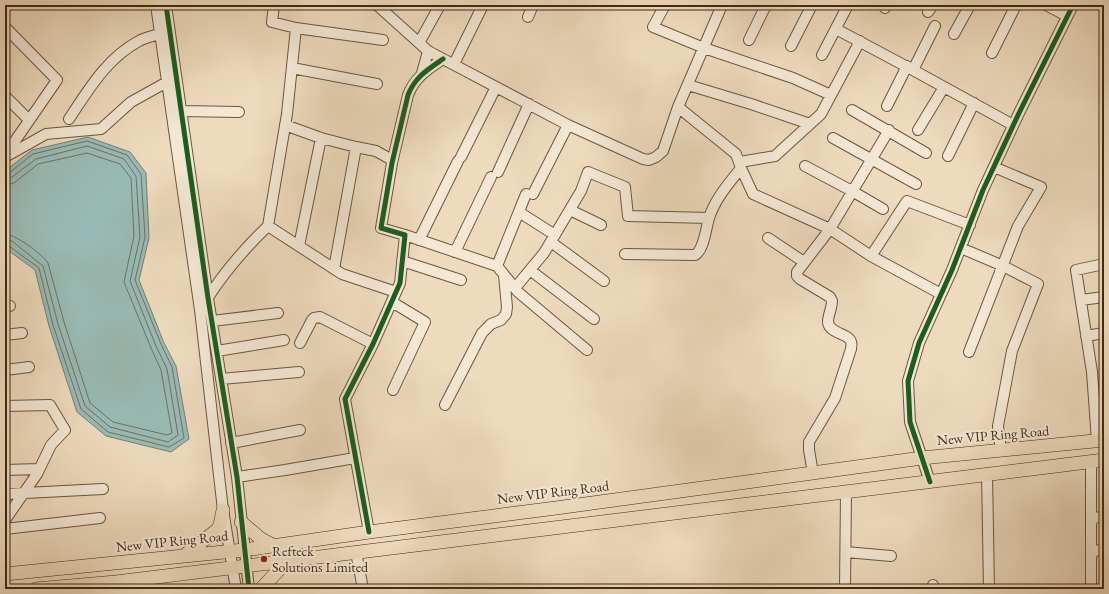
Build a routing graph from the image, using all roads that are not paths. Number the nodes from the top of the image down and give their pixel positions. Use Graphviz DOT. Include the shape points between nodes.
graph roads {
  1 [pos="156,5"];
  2 [pos="166,5"];
  3 [pos="274,5"];
  4 [pos="377,5"];
  5 [pos="440,5"];
  6 [pos="483,5"];
  7 [pos="533,5"];
  8 [pos="665,5"];
  9 [pos="722,5"];
  10 [pos="766,5"];
  11 [pos="812,5"];
  12 [pos="848,5"];
  13 [pos="970,5"];
  14 [pos="1016,5"];
  15 [pos="1046,5"];
  16 [pos="1073,5"];
  17 [pos="1067,16"];
  18 [pos="528,17"];
  19 [pos="935,26"];
  20 [pos="5,27"];
  21 [pos="296,28"];
  22 [pos="836,29"];
  23 [pos="160,34"];
  24 [pos="954,34"];
  25 [pos="383,40"];
  26 [pos="749,40"];
  27 [pos="860,41"];
  28 [pos="419,42"];
  29 [pos="790,46"];
  30 [pos="704,48"];
  31 [pos="428,51"];
  32 [pos="992,53"];
  33 [pos="822,55"];
  34 [pos="443,59"];
  35 [pos="454,64"];
  36 [pos="292,68"];
  37 [pos="910,68"];
  38 [pos="422,73"];
  39 [pos="172,82"];
  40 [pos="376,84"];
  41 [pos="688,85"];
  42 [pos="496,87"];
  43 [pos="944,87"];
  44 [pos="5,96"];
  45 [pos="831,96"];
  46 [pos="974,103"];
  47 [pos="529,104"];
  48 [pos="678,106"];
  49 [pos="887,106"];
  50 [pos="852,110"];
  51 [pos="180,111"];
  52 [pos="239,112"];
  53 [pos="69,119"];
  54 [pos="29,120"];
  55 [pos="810,124"];
  56 [pos="285,125"];
  57 [pos="1013,125"];
  58 [pos="568,126"];
  59 [pos="889,130"];
  60 [pos="918,130"];
  61 [pos="322,138"];
  62 [pos="833,138"];
  63 [pos="356,146"];
  64 [pos="396,146"];
  65 [pos="376,151"];
  66 [pos="926,153"];
  67 [pos="5,156"];
  68 [pos="948,156"];
  69 [pos="871,159"];
  70 [pos="392,160"];
  71 [pos="740,165"];
  72 [pos="805,166"];
  73 [pos="994,167"];
  74 [pos="916,184"];
  75 [pos="852,191"];
  76 [pos="882,209"];
  77 [pos="570,210"];
  78 [pos="519,212"];
  79 [pos="709,218"];
  80 [pos="601,225"];
  81 [pos="970,225"];
  82 [pos="268,226"];
  83 [pos="830,229"];
  84 [pos="405,235"];
  85 [pos="553,238"];
  86 [pos="768,238"];
  87 [pos="419,240"];
  88 [pos="299,246"];
  89 [pos="961,248"];
  90 [pos="455,252"];
  91 [pos="625,254"];
  92 [pos="871,256"];
  93 [pos="402,261"];
  94 [pos="804,262"];
  95 [pos="1104,264"];
  96 [pos="498,266"];
  97 [pos="1003,266"];
  98 [pos="334,269"];
  99 [pos="530,270"];
  100 [pos="504,274"];
  101 [pos="461,280"];
  102 [pos="604,281"];
  103 [pos="515,288"];
  104 [pos="941,294"];
  105 [pos="394,297"];
  106 [pos="1104,297"];
  107 [pos="208,298"];
  108 [pos="1081,300"];
  109 [pos="200,310"];
  110 [pos="278,313"];
  111 [pos="594,319"];
  112 [pos="212,320"];
  113 [pos="22,333"];
  114 [pos="1104,333"];
  115 [pos="5,335"];
  116 [pos="1086,336"];
  117 [pos="284,340"];
  118 [pos="300,343"];
  119 [pos="373,344"];
  120 [pos="587,350"];
  121 [pos="217,351"];
  122 [pos="969,352"];
  123 [pos="29,367"];
  124 [pos="5,370"];
  125 [pos="298,372"];
  126 [pos="221,379"];
  127 [pos="393,390"];
  128 [pos="445,405"];
  129 [pos="5,406"];
  130 [pos="300,430"];
  131 [pos="1101,440"];
  132 [pos="232,444"];
  133 [pos="1001,450"];
  134 [pos="355,458"];
  135 [pos="922,458"];
  136 [pos="1104,460"];
  137 [pos="1091,462"];
  138 [pos="39,469"];
  139 [pos="5,470"];
  140 [pos="813,473"];
  141 [pos="987,474"];
  142 [pos="237,477"];
  143 [pos="930,482"];
  144 [pos="103,489"];
  145 [pos="846,492"];
  146 [pos="24,493"];
  147 [pos="5,494"];
  148 [pos="556,508"];
  149 [pos="223,510"];
  150 [pos="1104,517"];
  151 [pos="100,518"];
  152 [pos="1091,518"];
  153 [pos="5,520"];
  154 [pos="241,522"];
  155 [pos="421,525"];
  156 [pos="559,527"];
  157 [pos="5,529"];
  158 [pos="369,532"];
  159 [pos="424,544"];
  160 [pos="274,546"];
  161 [pos="244,550"];
  162 [pos="1104,550"];
  163 [pos="231,551"];
  164 [pos="1091,551"];
  165 [pos="356,552"];
  166 [pos="846,552"];
  167 [pos="183,556"];
  168 [pos="891,556"];
  169 [pos="287,561"];
  170 [pos="246,565"];
  171 [pos="232,567"];
  172 [pos="5,574"];
  173 [pos="36,589"];
  174 [pos="236,589"];
  175 [pos="249,589"];
  176 [pos="261,589"];
  177 [pos="363,589"];
  178 [pos="846,589"];
  179 [pos="989,589"];
  180 [pos="1091,589"];
  1 -- 23 [label="street"];
  2 -- 39 [label="street"];
  3 -- 21 [label="street" via="272,22"];
  4 -- 28 [label="street"];
  5 -- 28 [label="street"];
  6 -- 35 [label="street"];
  7 -- 18 [label="street"];
  8 -- 30 [label="street" via="653,27"];
  9 -- 30 [label="street"];
  10 -- 26 [label="street"];
  11 -- 29 [label="street"];
  12 -- 22 [label="street"];
  13 -- 24 [label="street"];
  14 -- 32 [label="street"];
  15 -- 17 [label="street"];
  16 -- 17 [label="street"];
  17 -- 57 [label="street"];
  19 -- 37 [label="street"];
  20 -- 54 [label="street" via="57,80"];
  21 -- 25 [label="street"];
  21 -- 36 [label="street"];
  22 -- 27 [label="street"];
  22 -- 33 [label="street"];
  23 -- 39 [label="street"];
  23 -- 53 [label="street" via="141,40 110,63 94,81"];
  27 -- 37 [label="street"];
  27 -- 45 [label="street"];
  28 -- 31 [label="street"];
  30 -- 41 [label="street"];
  30 -- 45 [label="street" via="793,78"];
  31 -- 34 [label="street"];
  31 -- 38 [label="street"];
  34 -- 35 [label="street"];
  34 -- 38 [label="street"];
  35 -- 42 [label="street"];
  36 -- 40 [label="street"];
  36 -- 56 [label="street"];
  37 -- 43 [label="street"];
  37 -- 49 [label="street"];
  38 -- 64 [label="street" via="408,95"];
  39 -- 51 [label="street"];
  39 -- 67 [label="street" via="132,102 101,130 46,134"];
  39 -- 109 [label="street"];
  41 -- 48 [label="street"];
  41 -- 55 [label="street"];
  42 -- 47 [label="street"];
  42 -- 87 [label="street"];
  43 -- 46 [label="street"];
  43 -- 60 [label="street"];
  44 -- 54 [label="street"];
  45 -- 55 [label="street" via="821,114"];
  46 -- 57 [label="street"];
  46 -- 68 [label="street"];
  47 -- 58 [label="street"];
  47 -- 90 [label="street"];
  48 -- 58 [label="street" via="663,151 649,160"];
  48 -- 71 [label="street" via="736,154"];
  50 -- 59 [label="street"];
  51 -- 52 [label="street"];
  51 -- 107 [label="street"];
  54 -- 67 [label="street"];
  55 -- 71 [label="street" via="775,156"];
  56 -- 61 [label="street"];
  56 -- 82 [label="street"];
  57 -- 73 [label="street"];
  58 -- 78 [label="street"];
  59 -- 66 [label="street"];
  59 -- 69 [label="street"];
  61 -- 63 [label="street"];
  61 -- 88 [label="street"];
  62 -- 69 [label="street"];
  63 -- 65 [label="street"];
  63 -- 98 [label="street"];
  64 -- 65 [label="street"];
  64 -- 70 [label="street"];
  65 -- 70 [label="street"];
  69 -- 74 [label="street"];
  69 -- 75 [label="street"];
  70 -- 84 [label="street" via="381,228"];
  71 -- 79 [label="street"];
  71 -- 83 [label="street" via="753,194"];
  72 -- 75 [label="street"];
  73 -- 81 [label="street"];
  73 -- 97 [label="street" via="1041,187 1018,226"];
  75 -- 76 [label="street"];
  75 -- 83 [label="street"];
  77 -- 79 [label="street" via="588,172 625,187 628,216"];
  77 -- 80 [label="street"];
  77 -- 85 [label="street"];
  78 -- 85 [label="street"];
  78 -- 96 [label="street"];
  79 -- 91 [label="street" via="701,246 695,255"];
  81 -- 89 [label="street"];
  81 -- 92 [label="street" via="907,202"];
  82 -- 88 [label="street"];
  82 -- 107 [label="street" via="245,248 221,277"];
  83 -- 92 [label="street"];
  83 -- 94 [label="street"];
  84 -- 87 [label="street"];
  84 -- 93 [label="street"];
  85 -- 99 [label="street"];
  85 -- 102 [label="street"];
  86 -- 94 [label="street"];
  87 -- 90 [label="street"];
  88 -- 98 [label="street"];
  89 -- 97 [label="street"];
  89 -- 104 [label="street"];
  90 -- 96 [label="street"];
  92 -- 104 [label="street"];
  93 -- 101 [label="street"];
  93 -- 105 [label="street" via="400,283"];
  94 -- 140 [label="street" via="797,276 830,297 830,327 852,342 835,398 808,442"];
  95 -- 108 [label="street" via="1076,270"];
  96 -- 100 [label="street"];
  97 -- 122 [label="street"];
  97 -- 133 [label="street" via="1038,284 1012,351 998,426"];
  98 -- 105 [label="street"];
  99 -- 103 [label="street"];
  99 -- 111 [label="street"];
  100 -- 103 [label="street"];
  100 -- 128 [label="street" via="506,314 482,333"];
  103 -- 120 [label="street"];
  104 -- 135 [label="street" via="919,343 908,381 910,422"];
  105 -- 119 [label="street"];
  105 -- 127 [label="street" via="425,322"];
  106 -- 108 [label="street"];
  107 -- 109 [label="street"];
  107 -- 112 [label="street"];
  108 -- 116 [label="street"];
  109 -- 149 [label="street"];
  110 -- 112 [label="street"];
  112 -- 121 [label="street"];
  113 -- 115 [label="street"];
  114 -- 116 [label="street"];
  116 -- 131 [label="street"];
  117 -- 121 [label="street"];
  118 -- 119 [label="street" via="312,320 320,317"];
  119 -- 134 [label="street" via="345,399"];
  121 -- 126 [label="street"];
  123 -- 124 [label="street"];
  125 -- 126 [label="street"];
  126 -- 132 [label="street"];
  129 -- 138 [label="street" via="50,406 65,430 50,445"];
  130 -- 132 [label="street"];
  131 -- 133 [label="main road, New VIP Ring Road"];
  132 -- 142 [label="street"];
  133 -- 135 [label="main road, New VIP Ring Road"];
  134 -- 142 [label="street"];
  134 -- 158 [label="street"];
  135 -- 140 [label="main road, New VIP Ring Road"];
  135 -- 143 [label="street"];
  136 -- 137 [label="main road"];
  137 -- 141 [label="main road"];
  137 -- 152 [label="street"];
  138 -- 139 [label="street"];
  138 -- 146 [label="street"];
  140 -- 148 [label="main road, New VIP Ring Road"];
  141 -- 143 [label="main road"];
  141 -- 179 [label="street"];
  142 -- 154 [label="street"];
  143 -- 145 [label="main road"];
  144 -- 146 [label="street"];
  145 -- 156 [label="main road"];
  145 -- 166 [label="street"];
  146 -- 147 [label="street"];
  146 -- 153 [label="street"];
  148 -- 155 [label="main road, New VIP Ring Road"];
  148 -- 156 [label="main road"];
  149 -- 163 [label="street"];
  149 -- 167 [label="main road" via="217,530"];
  150 -- 152 [label="street"];
  151 -- 157 [label="street"];
  152 -- 164 [label="street"];
  154 -- 160 [label="main road"];
  154 -- 161 [label="street"];
  155 -- 158 [label="main road, New VIP Ring Road"];
  155 -- 159 [label="main road"];
  156 -- 159 [label="main road"];
  158 -- 160 [label="main road, New VIP Ring Road"];
  159 -- 165 [label="main road"];
  160 -- 161 [label="main road, New VIP Ring Road"];
  161 -- 163 [label="main road, New VIP Ring Road"];
  161 -- 170 [label="street"];
  162 -- 164 [label="street"];
  163 -- 167 [label="main road, New VIP Ring Road"];
  163 -- 171 [label="street"];
  164 -- 180 [label="street"];
  165 -- 169 [label="main road"];
  165 -- 177 [label="street"];
  166 -- 168 [label="street"];
  166 -- 178 [label="street"];
  167 -- 172 [label="main road, New VIP Ring Road"];
  169 -- 170 [label="main road"];
  169 -- 176 [label="main road"];
  170 -- 171 [label="main road"];
  170 -- 175 [label="street"];
  171 -- 173 [label="main road"];
  171 -- 174 [label="street"];
}
